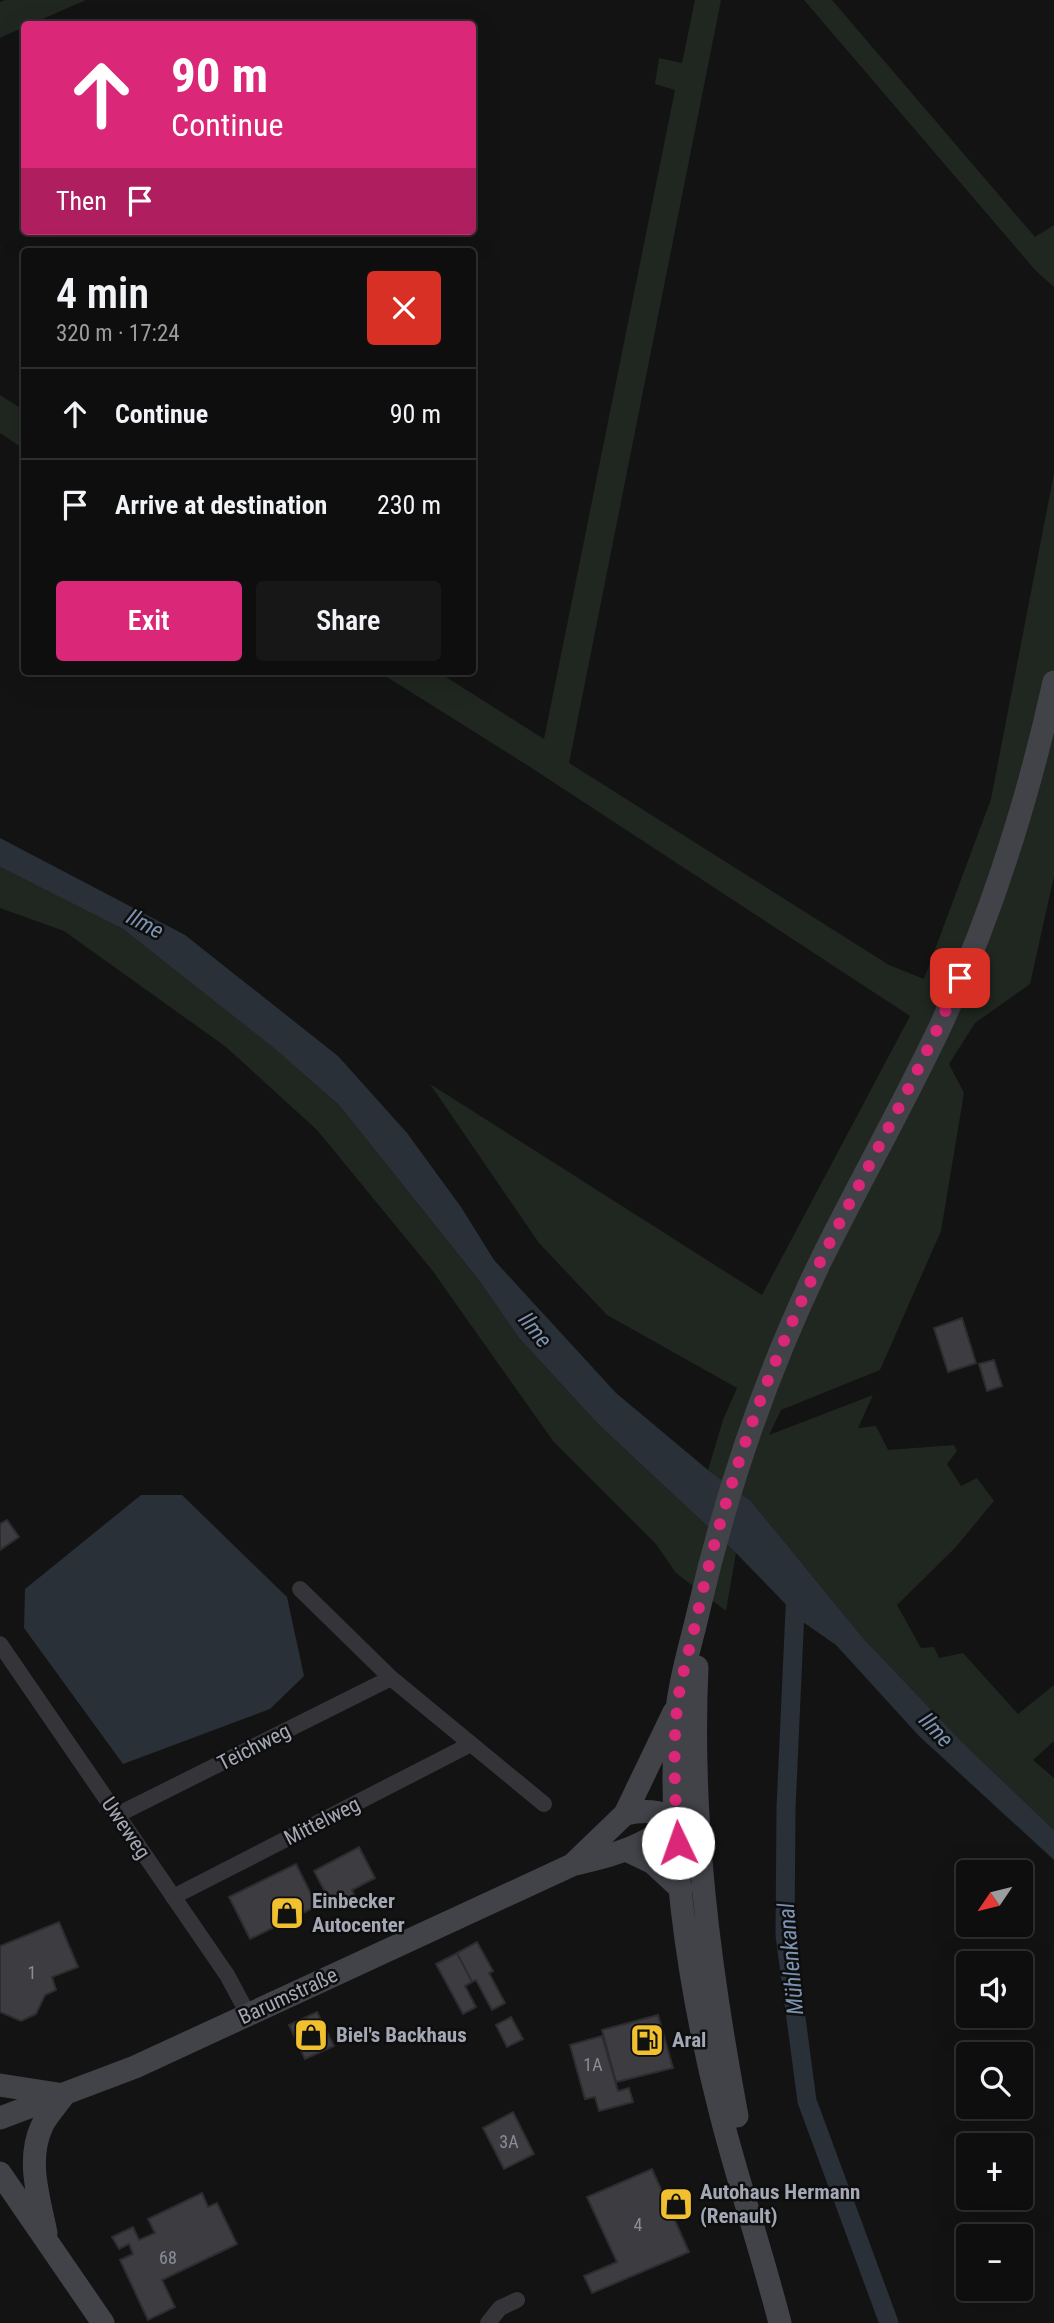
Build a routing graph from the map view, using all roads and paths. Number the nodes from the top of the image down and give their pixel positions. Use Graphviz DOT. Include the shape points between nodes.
graph roads {
  1 [pos="1054,682"];
  2 [pos="300,1588"];
  3 [pos="699,1607"];
  4 [pos="0,1644"];
  5 [pos="391,1678"];
  6 [pos="678,1703"];
  7 [pos="471,1744"];
  8 [pos="695,1797"];
  9 [pos="544,1804"];
  10 [pos="625,1814"];
  11 [pos="117,1815"];
  12 [pos="677,1820"];
  13 [pos="698,1844"];
  14 [pos="628,1851"];
  15 [pos="572,1865"];
  16 [pos="681,1889"];
  17 [pos="173,1897"];
  18 [pos="248,2014"];
  19 [pos="0,2085"];
  20 [pos="65,2095"];
  21 [pos="0,2118"];
  22 [pos="0,2174"];
  23 [pos="48,2243"];
  24 [pos="761,2250"];
  25 [pos="517,2300"];
  26 [pos="103,2323"];
  27 [pos="488,2323"];
  28 [pos="780,2323"];
  1 -- 3 [label="main road" via="1014,836 981,930 940,1026 788,1333 743,1447"];
  2 -- 5 [label="street"];
  3 -- 6 [label="main road"];
  3 -- 8 [label="main road"];
  4 -- 11 [label="street, Uweweg"];
  5 -- 7 [label="street"];
  5 -- 11 [label="street, Teichweg"];
  6 -- 10 [label="main road, Barumstraße"];
  6 -- 12 [label="main road"];
  7 -- 9 [label="street"];
  7 -- 17 [label="street, Mittelweg"];
  8 -- 12 [label="main road, Barumstraße"];
  8 -- 13 [label="main road"];
  10 -- 12 [label="main road" via="643,1810"];
  10 -- 15 [label="main road, Barumstraße"];
  11 -- 17 [label="street, Uweweg"];
  12 -- 13 [label="main road"];
  12 -- 14 [label="main road, Barumstraße"];
  12 -- 16 [label="main road"];
  13 -- 24 [label="main road" via="722,2036"];
  14 -- 15 [label="main road, Barumstraße"];
  14 -- 16 [label="main road" via="653,1863"];
  15 -- 18 [label="main road, Barumstraße"];
  16 -- 24 [label="main road" via="694,1983 720,2110"];
  17 -- 18 [label="street, Uweweg"];
  18 -- 20 [label="main road, Barumstraße"];
  19 -- 20 [label="main road"];
  20 -- 21 [label="main road, Barumstraße"];
  20 -- 23 [label="main road" via="34,2145 34,2171"];
  22 -- 23 [label="main road"];
  23 -- 26 [label="main road"];
  24 -- 28 [label="main road"];
  25 -- 27 [label="street" via="500,2308"];
}
